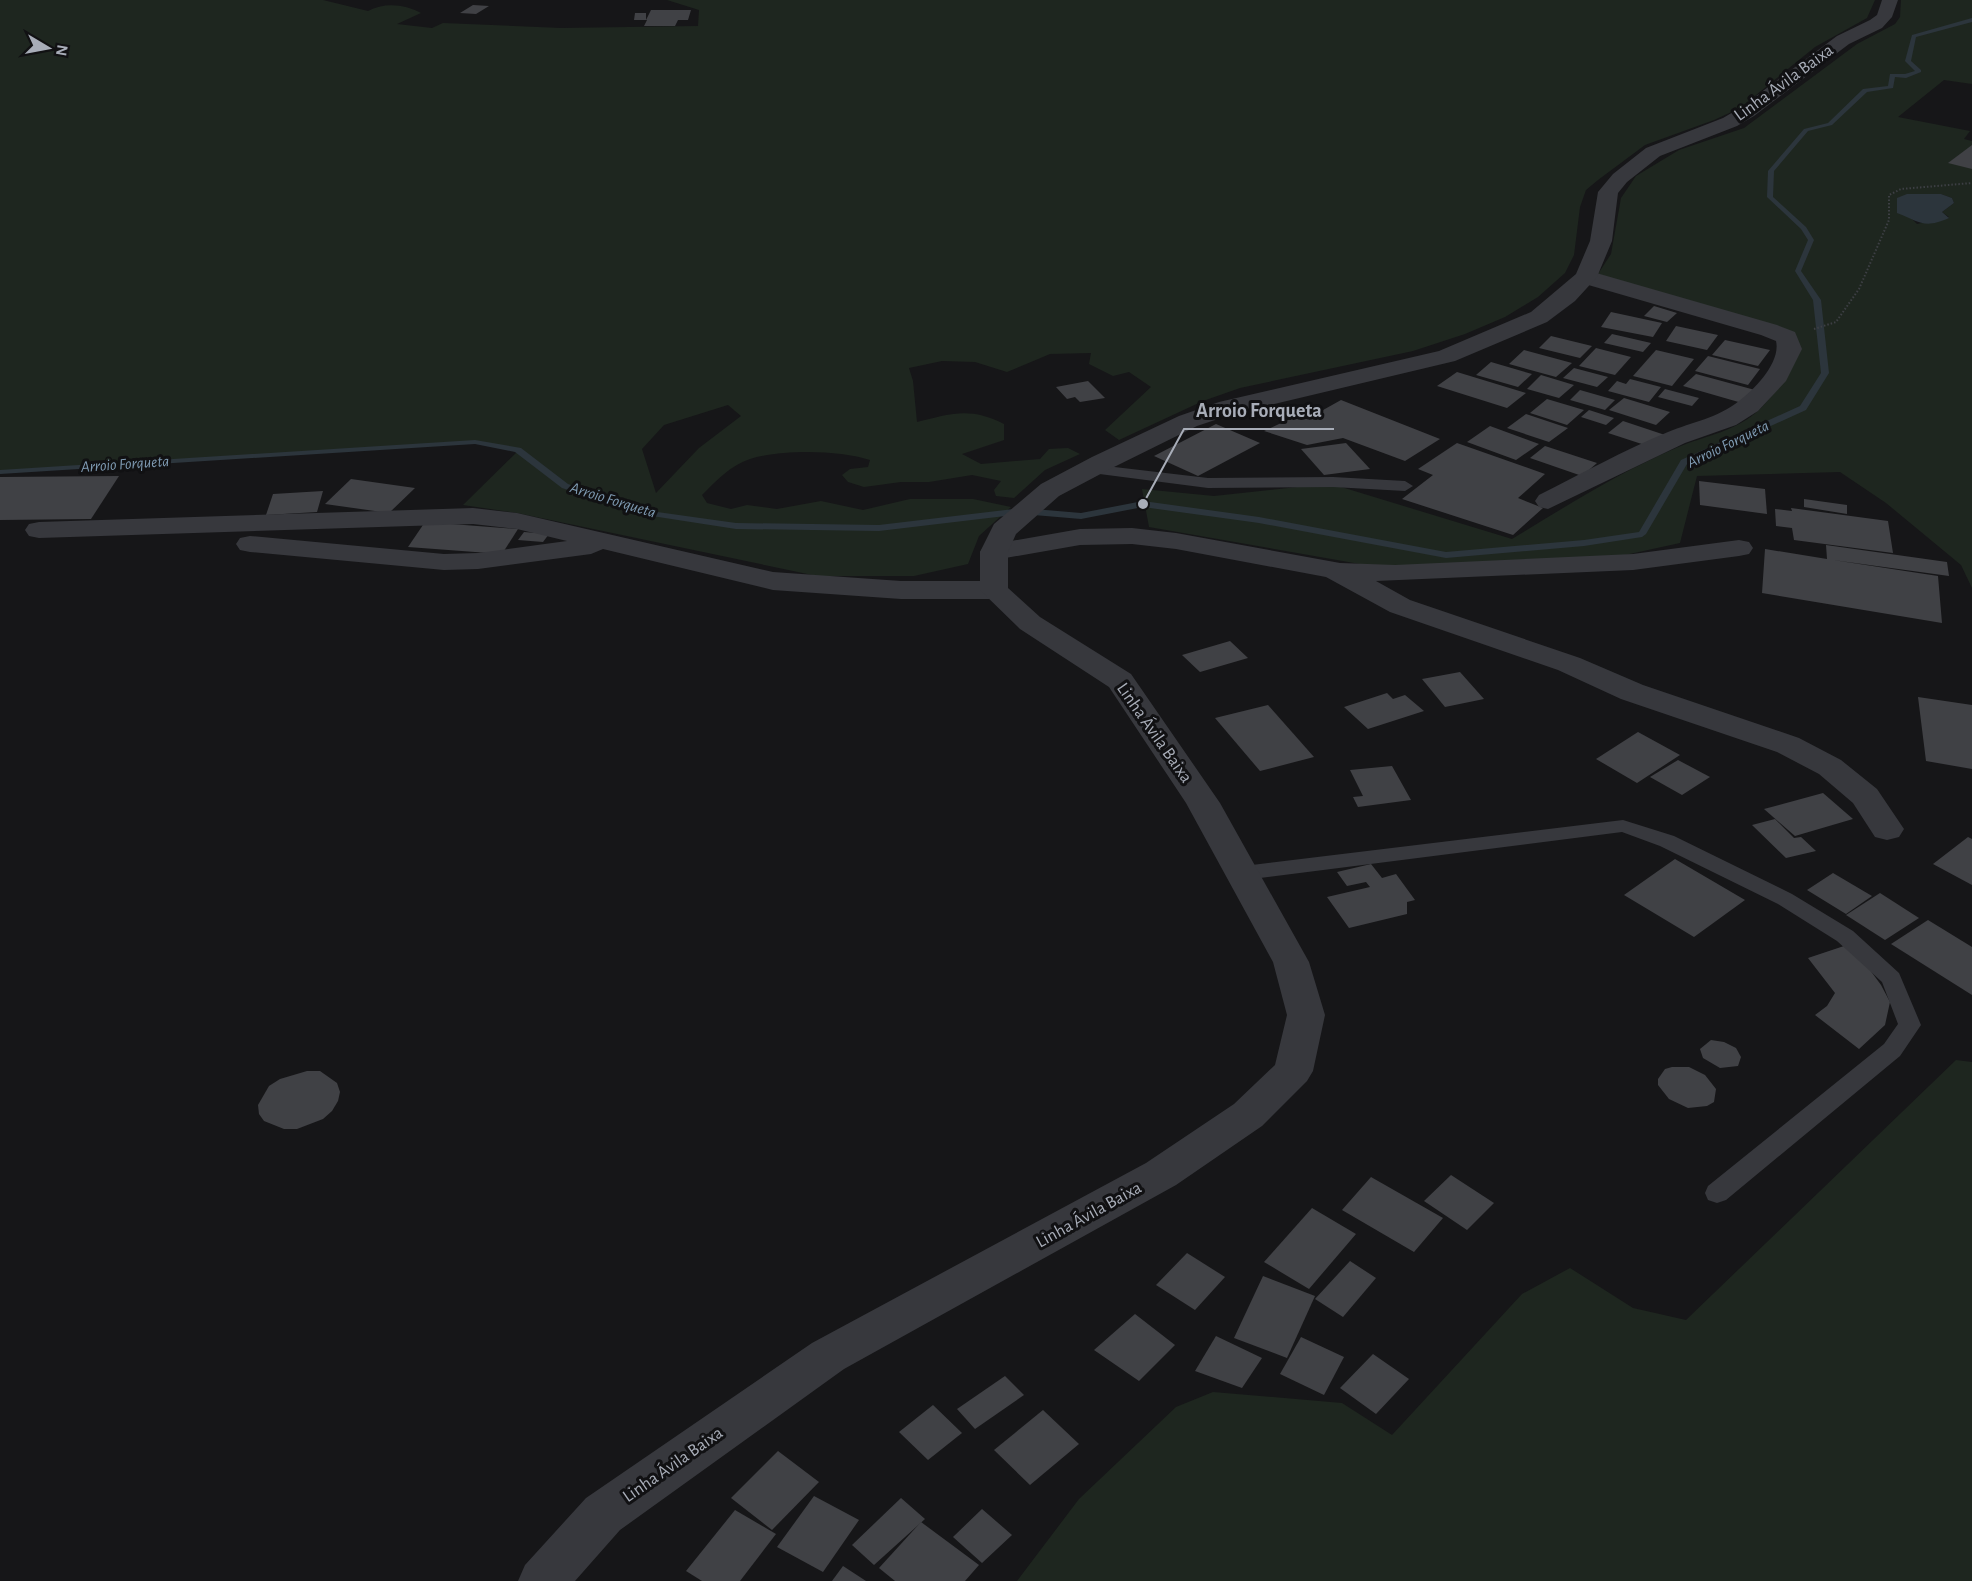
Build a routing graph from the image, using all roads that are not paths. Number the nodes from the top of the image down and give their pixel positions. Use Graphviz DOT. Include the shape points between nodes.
graph roads {
  1 [pos="1890,0"];
  2 [pos="1586,277"];
  3 [pos="1089,469"];
  4 [pos="1405,486"];
  5 [pos="1548,501"];
  6 [pos="39,530"];
  7 [pos="999,541"];
  8 [pos="611,543"];
  9 [pos="250,544"];
  10 [pos="1739,548"];
  11 [pos="1334,570"];
  12 [pos="993,590"];
  13 [pos="1887,830"];
  14 [pos="1244,873"];
  15 [pos="1717,1193"];
  16 [pos="543,1581"];
  1 -- 2 [label="street, Linha Ávila Baixa" via="1884,17 1876,24 1843,40 1748,112 1653,152 1620,178 1608,192 1601,241"];
  2 -- 3 [label="street, Linha Ávila Baixa" via="1539,317 1447,356 1228,407 1188,421"];
  2 -- 5 [label="street" via="1769,330 1786,337 1790,349 1777,376 1749,406 1728,420 1676,438"];
  3 -- 4 [label="lane" via="1208,483"];
  3 -- 7 [label="street, Linha Ávila Baixa" via="1050,490"];
  6 -- 8 [label="street" via="473,516 517,521"];
  7 -- 11 [label="street" via="1132,536"];
  7 -- 12 [label="street"];
  8 -- 9 [label="street" via="444,562"];
  8 -- 12 [label="street" via="773,580 901,590"];
  10 -- 11 [label="street" via="1609,563 1395,574"];
  11 -- 13 [label="street" via="1400,606 1788,745 1830,767 1865,796"];
  12 -- 14 [label="street, Linha Ávila Baixa" via="1030,623 1120,681 1203,803"];
  14 -- 15 [label="lane" via="1623,826 1666,841 1775,895 1845,936 1891,978 1910,1025 1892,1050"];
  14 -- 16 [label="street, Linha Ávila Baixa" via="1291,962 1306,1015 1293,1071 1248,1115 1161,1174 828,1356 603,1514"];
}
